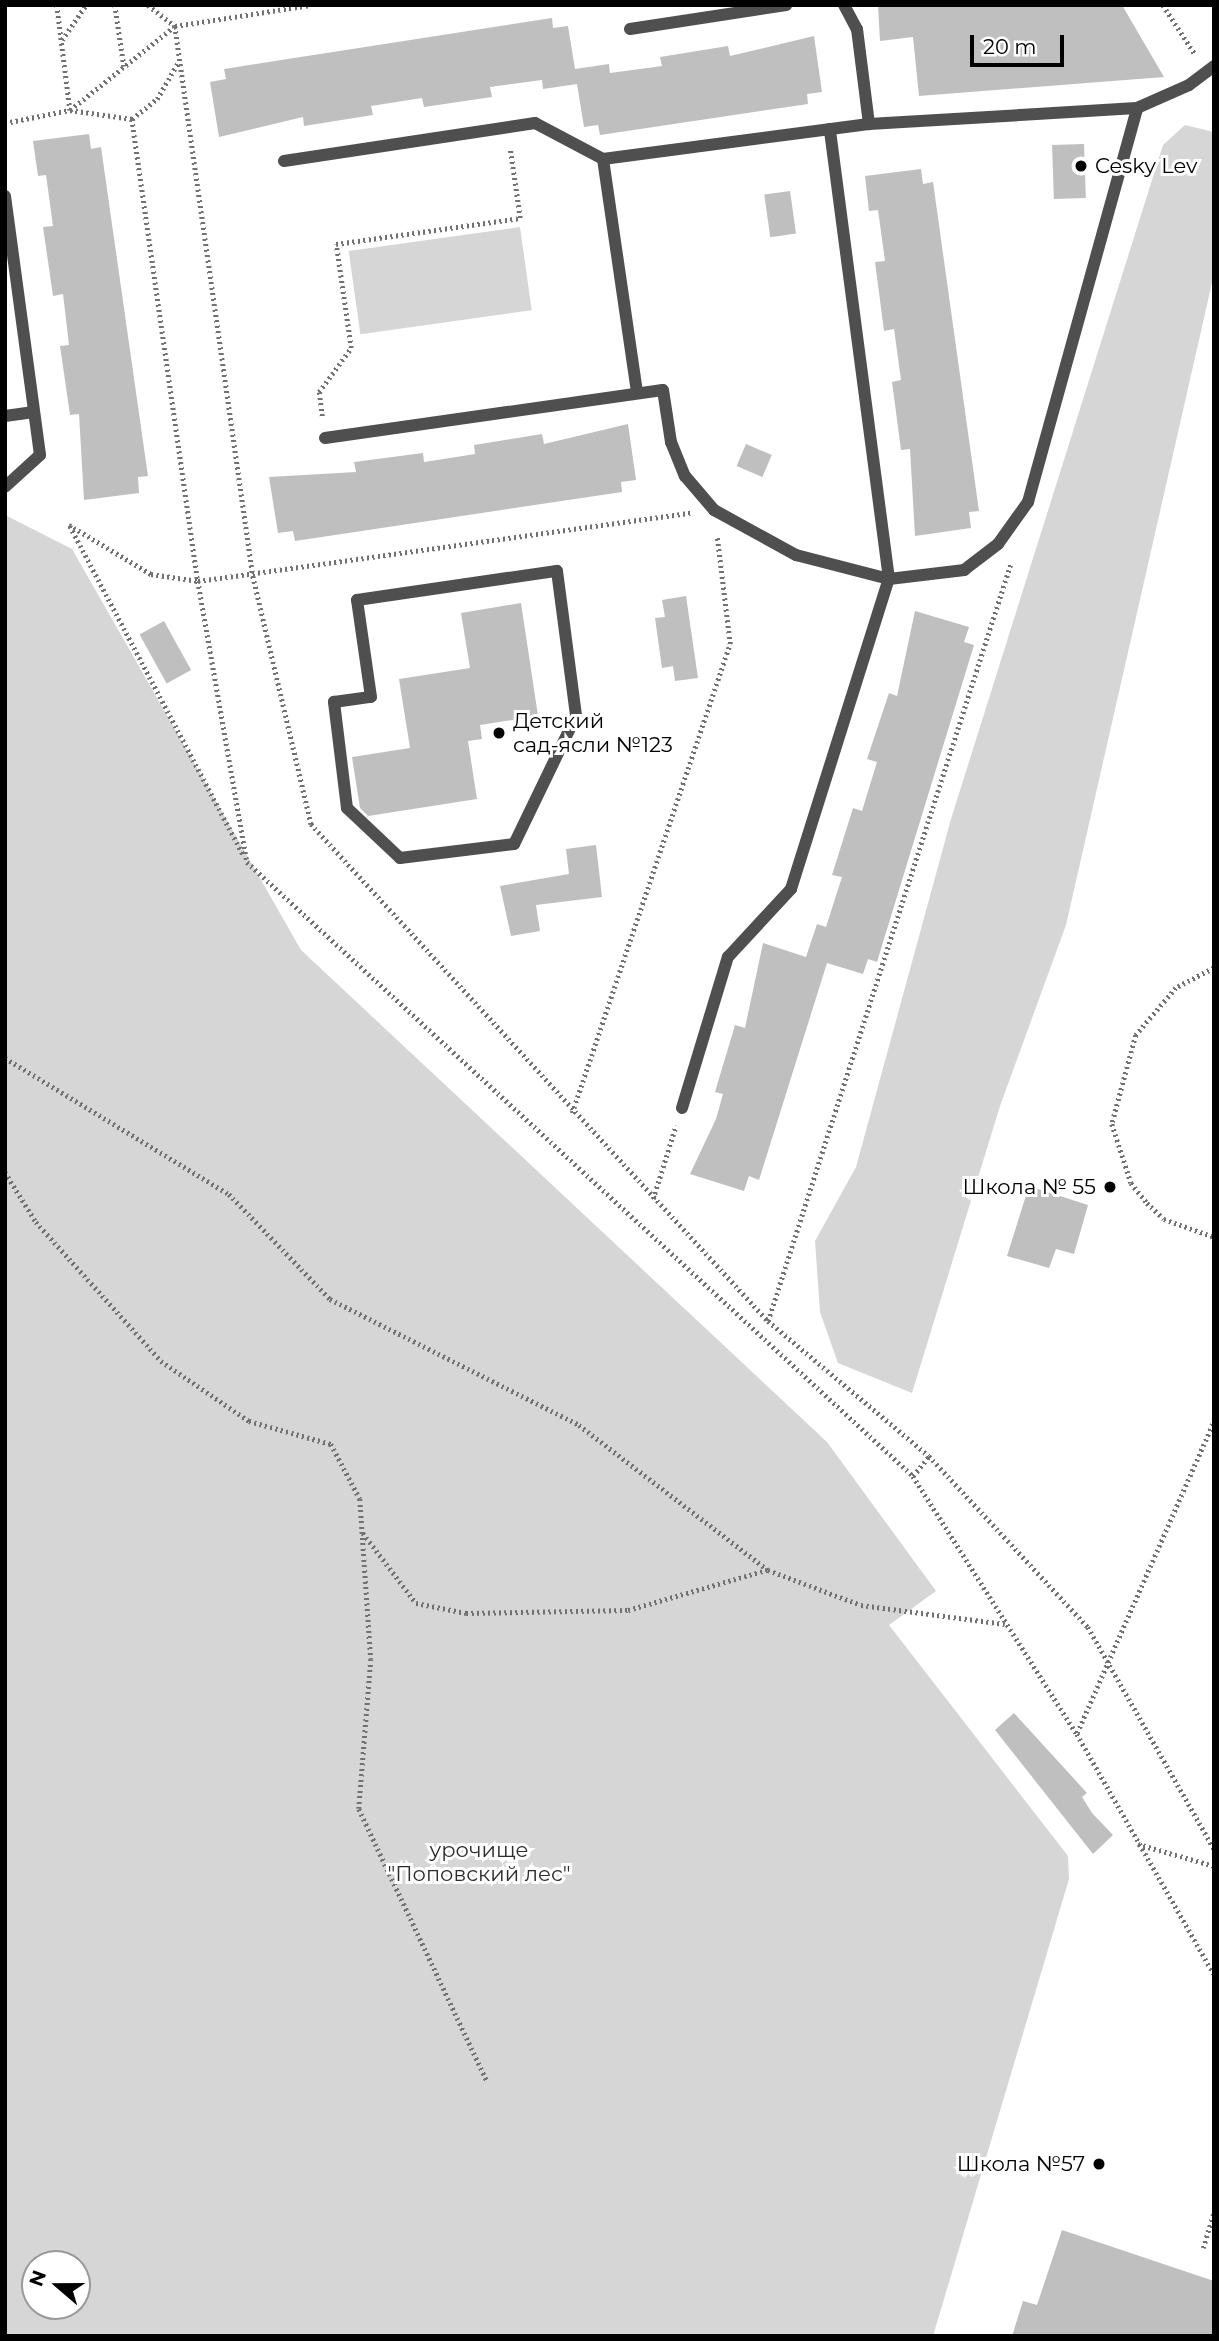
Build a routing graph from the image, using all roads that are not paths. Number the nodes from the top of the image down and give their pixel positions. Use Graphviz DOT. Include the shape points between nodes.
graph roads {
  1 [pos="786,5"];
  2 [pos="844,5"];
  3 [pos="630,29"];
  4 [pos="1210,69"];
  5 [pos="1137,108"];
  6 [pos="869,124"];
  7 [pos="830,129"];
  8 [pos="603,159"];
  9 [pos="284,161"];
  10 [pos="5,195"];
  11 [pos="11,278"];
  12 [pos="637,393"];
  13 [pos="34,412"];
  14 [pos="5,416"];
  15 [pos="325,438"];
  16 [pos="5,487"];
  17 [pos="889,579"];
  18 [pos="348,808"];
  19 [pos="682,1108"];
  1 -- 3 [label="lane"];
  2 -- 6 [label="lane" via="857,29"];
  4 -- 5 [label="lane"];
  5 -- 6 [label="lane"];
  5 -- 17 [label="lane" via="1028,502 998,544 964,570"];
  6 -- 7 [label="lane"];
  7 -- 8 [label="lane"];
  7 -- 17 [label="lane"];
  8 -- 9 [label="lane" via="535,123"];
  8 -- 12 [label="lane"];
  10 -- 11 [label="lane"];
  11 -- 13 [label="lane"];
  12 -- 15 [label="lane"];
  12 -- 17 [label="lane" via="663,390 676,454 714,510 796,555"];
  13 -- 14 [label="lane"];
  13 -- 16 [label="lane" via="40,455"];
  17 -- 19 [label="lane" via="791,889 728,957"];
  18 -- 18 [label="lane" via="334,702 371,697 357,600 557,571 576,716 514,844 400,858"];
}
